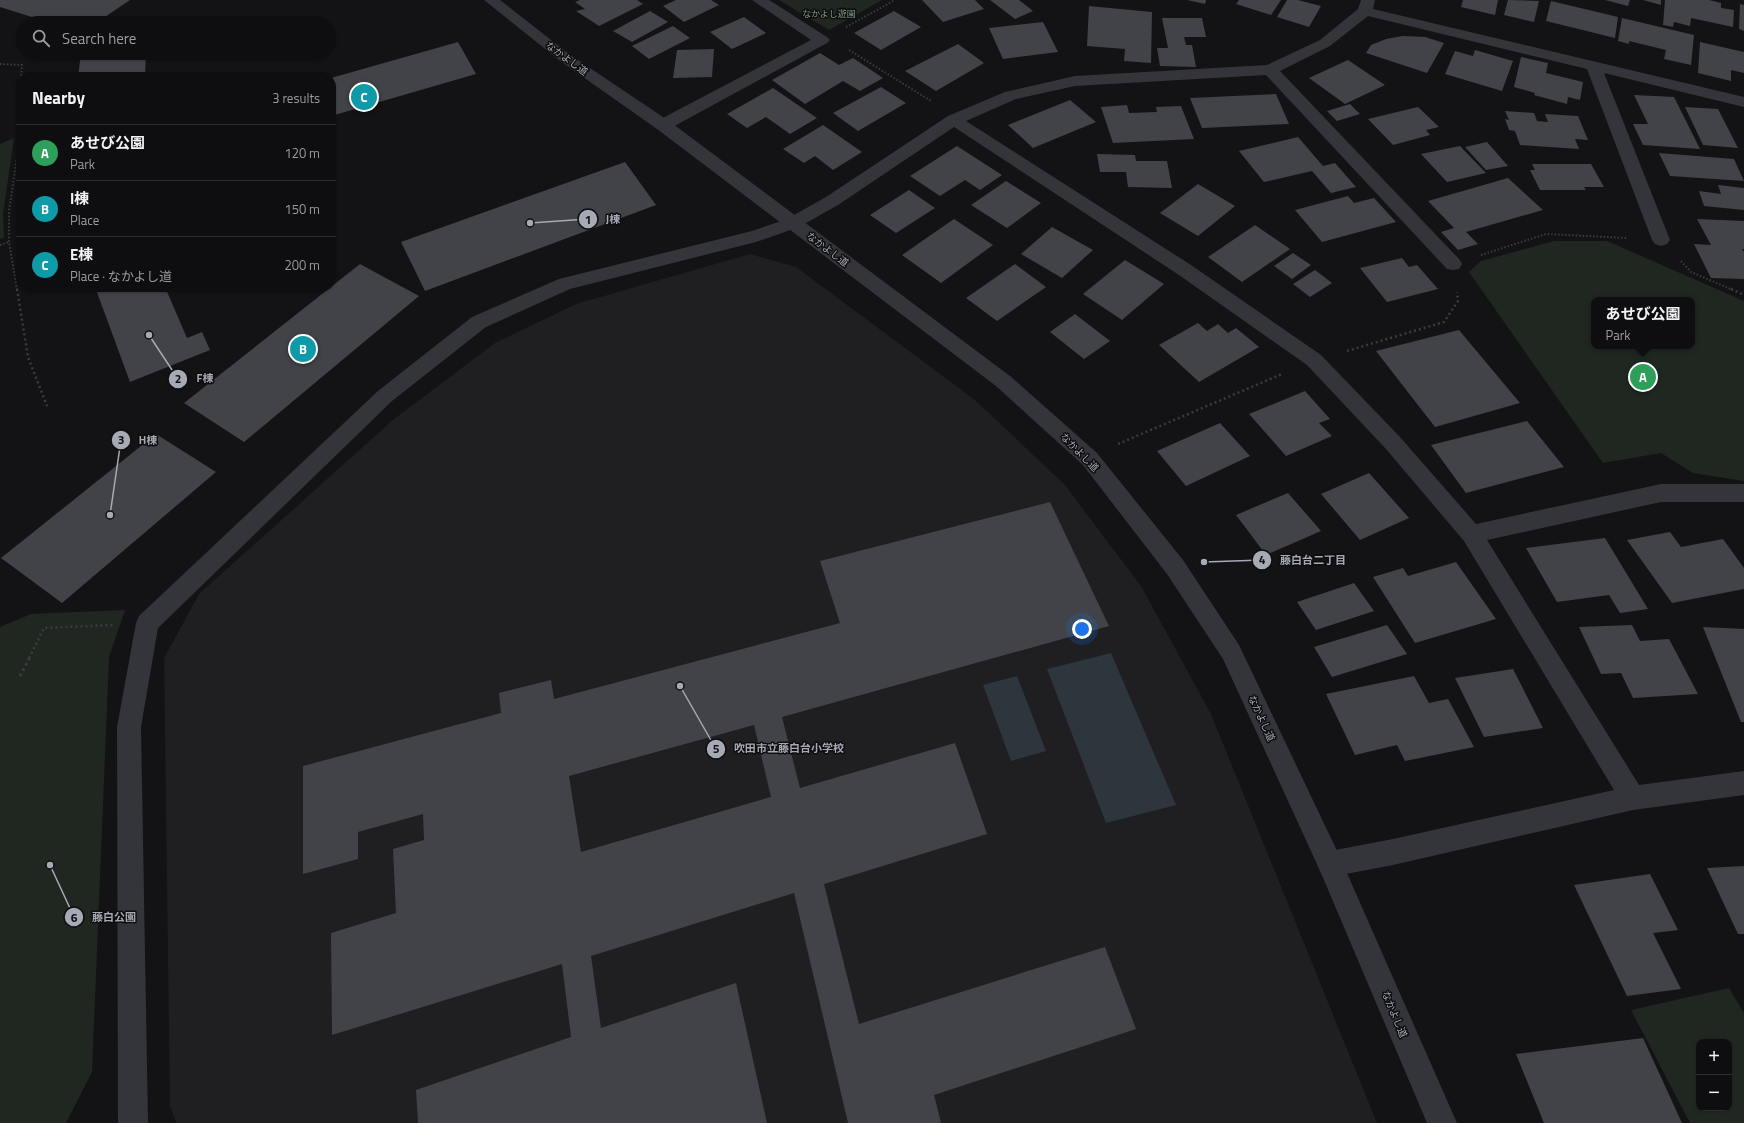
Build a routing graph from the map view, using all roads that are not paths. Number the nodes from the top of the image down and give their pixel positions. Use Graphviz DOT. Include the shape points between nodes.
graph roads {
  1 [pos="491,0"];
  2 [pos="759,0"];
  3 [pos="1366,5"];
  4 [pos="1594,67"];
  5 [pos="1270,70"];
  6 [pos="1744,102"];
  7 [pos="954,120"];
  8 [pos="664,125"];
  9 [pos="793,222"];
  10 [pos="1661,240"];
  11 [pos="1453,264"];
  12 [pos="1744,493"];
  13 [pos="1472,534"];
  14 [pos="1744,783"];
  15 [pos="1633,798"];
  16 [pos="1330,864"];
  17 [pos="133,1123"];
  18 [pos="1442,1123"];
  1 -- 8 [label="street, なかよし道" via="564,57"];
  2 -- 8 [label="street" via="822,40"];
  3 -- 4 [label="street"];
  3 -- 5 [label="street" via="1325,43"];
  4 -- 6 [label="street"];
  4 -- 10 [label="street"];
  5 -- 7 [label="street" via="1075,81 1011,95"];
  5 -- 11 [label="street"];
  7 -- 9 [label="street" via="832,201"];
  7 -- 13 [label="street" via="1185,270 1314,360 1393,442"];
  8 -- 9 [label="street, なかよし道"];
  9 -- 16 [label="street, なかよし道" via="1003,381 1090,459 1175,566 1231,652"];
  9 -- 17 [label="street" via="756,236 565,284 479,322 385,396 147,623 129,727"];
  12 -- 13 [label="street" via="1661,493"];
  13 -- 15 [label="street"];
  14 -- 15 [label="street"];
  15 -- 16 [label="street"];
  16 -- 18 [label="street, なかよし道"];
}
